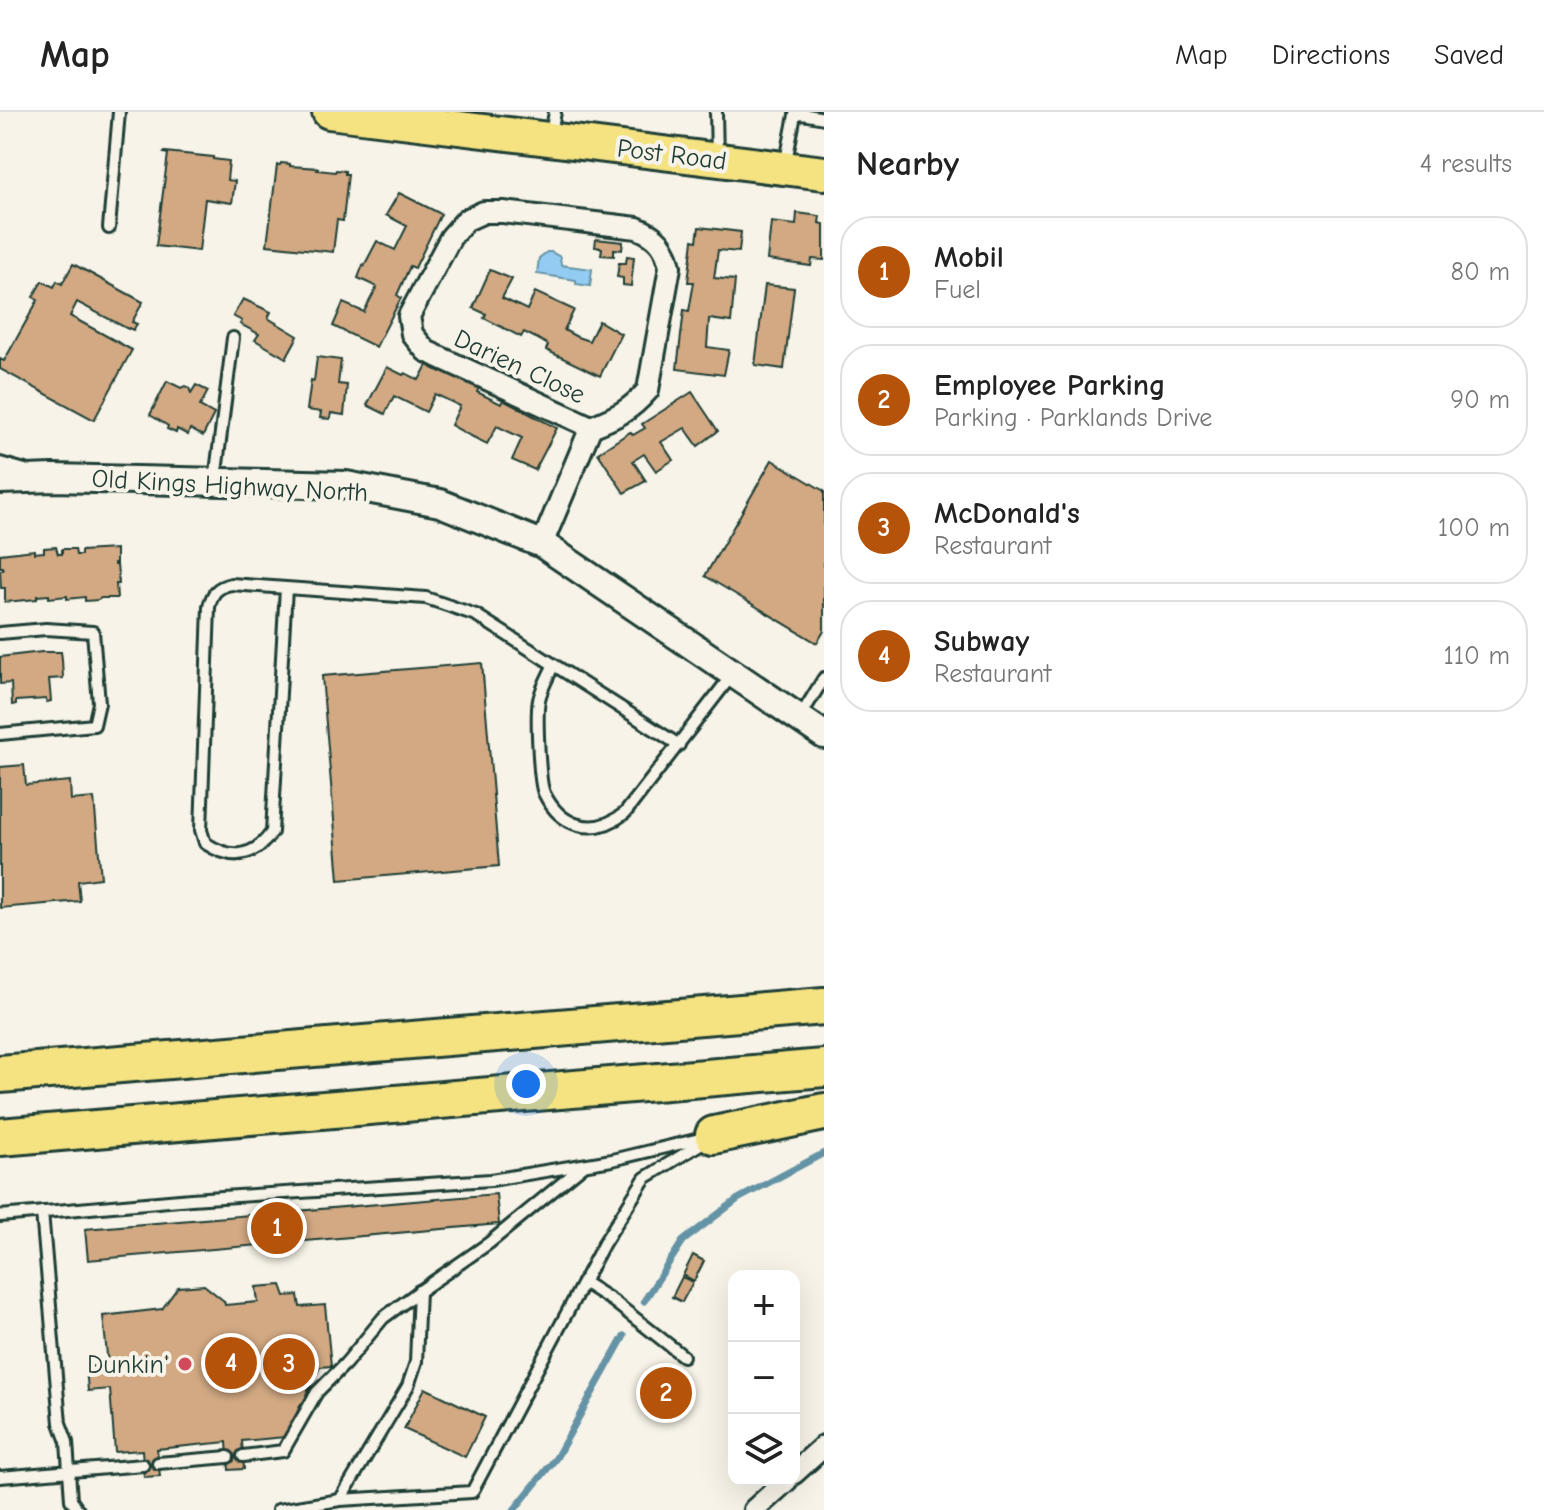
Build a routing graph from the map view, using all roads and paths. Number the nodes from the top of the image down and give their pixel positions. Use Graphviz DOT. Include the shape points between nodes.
graph roads {
  1 [pos="119,112"];
  2 [pos="716,112"];
  3 [pos="339,113"];
  4 [pos="824,118"];
  5 [pos="552,125"];
  6 [pos="717,160"];
  7 [pos="784,168"];
  8 [pos="824,173"];
  9 [pos="109,228"];
  10 [pos="233,338"];
  11 [pos="591,427"];
  12 [pos="0,463"];
  13 [pos="53,478"];
  14 [pos="0,480"];
  15 [pos="215,480"];
  16 [pos="542,544"];
  17 [pos="286,588"];
  18 [pos="0,633"];
  19 [pos="553,666"];
  20 [pos="733,673"];
  21 [pos="824,678"];
  22 [pos="799,718"];
  23 [pos="0,734"];
  24 [pos="824,735"];
  25 [pos="679,745"];
  26 [pos="824,1006"];
  27 [pos="824,1068"];
  28 [pos="0,1074"];
  29 [pos="824,1112"];
  30 [pos="714,1135"];
  31 [pos="0,1137"];
  32 [pos="584,1164"];
  33 [pos="42,1212"];
  34 [pos="0,1216"];
  35 [pos="583,1282"];
  36 [pos="419,1291"];
  37 [pos="683,1356"];
  38 [pos="824,1446"];
  39 [pos="243,1456"];
  40 [pos="228,1457"];
  41 [pos="158,1463"];
  42 [pos="143,1465"];
  43 [pos="800,1468"];
  44 [pos="69,1471"];
  45 [pos="0,1477"];
  46 [pos="780,1486"];
  47 [pos="340,1500"];
  48 [pos="78,1510"];
  49 [pos="278,1510"];
  50 [pos="754,1510"];
  1 -- 9 [label="lane"];
  2 -- 6 [label="lane"];
  3 -- 5 [label="main road, Post Road"];
  4 -- 7 [label="lane" via="795,115"];
  5 -- 6 [label="main road, Post Road"];
  6 -- 7 [label="main road, Post Road"];
  7 -- 8 [label="main road, Post Road"];
  10 -- 15 [label="lane"];
  11 -- 11 [label="street, Darien Close" via="636,405 648,390 670,267 667,253 659,241 637,228 503,212 484,212 466,220 451,237 409,316 412,334 426,351"];
  11 -- 16 [label="street, Darien Close"];
  12 -- 13 [label="lane"];
  13 -- 14 [label="street, Old Kings Highway North"];
  13 -- 15 [label="street, Old Kings Highway North"];
  15 -- 16 [label="street, Old Kings Highway North" via="346,485 440,503"];
  16 -- 20 [label="street, Old Kings Highway North"];
  17 -- 17 [label="lane" via="231,584 214,591 211,598 201,830 205,843 232,855 263,845 272,832"];
  17 -- 19 [label="lane" via="426,598 476,615"];
  18 -- 23 [label="lane" via="93,632 99,703 94,725"];
  19 -- 25 [label="lane"];
  19 -- 25 [label="lane" via="537,717 542,790 565,820 583,827 614,822"];
  20 -- 22 [label="street, Old Kings Highway North"];
  20 -- 25 [label="lane"];
  21 -- 22 [label="lane"];
  22 -- 24 [label="street, Old Kings Highway North"];
  26 -- 28 [label="highway"];
  27 -- 31 [label="highway"];
  29 -- 30 [label="highway"];
  30 -- 32 [label="lane"];
  30 -- 35 [label="lane" via="645,1178"];
  32 -- 33 [label="lane" via="491,1180"];
  32 -- 36 [label="lane" via="489,1243"];
  33 -- 34 [label="lane"];
  33 -- 44 [label="lane"];
  35 -- 37 [label="lane"];
  35 -- 47 [label="lane" via="472,1492"];
  36 -- 39 [label="lane" via="383,1318 317,1392 283,1451"];
  36 -- 47 [label="lane" via="416,1362 408,1386"];
  38 -- 43 [label="street"];
  40 -- 41 [label="lane"];
  42 -- 44 [label="lane"];
  44 -- 45 [label="lane"];
  44 -- 48 [label="lane" via="71,1500"];
  46 -- 50 [label="street"];
  47 -- 49 [label="lane"];
}
